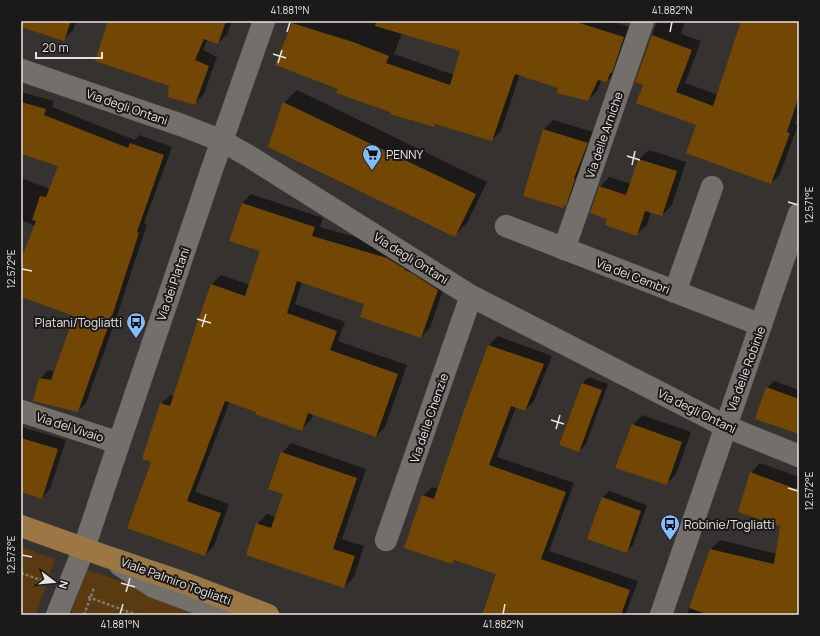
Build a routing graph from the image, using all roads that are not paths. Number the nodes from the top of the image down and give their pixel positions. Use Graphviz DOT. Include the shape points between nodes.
graph roads {
  1 [pos="264,21"];
  2 [pos="643,21"];
  3 [pos="21,70"];
  4 [pos="222,141"];
  5 [pos="712,187"];
  6 [pos="799,214"];
  7 [pos="506,226"];
  8 [pos="564,249"];
  9 [pos="675,292"];
  10 [pos="472,296"];
  11 [pos="761,326"];
  12 [pos="21,411"];
  13 [pos="725,426"];
  14 [pos="119,443"];
  15 [pos="799,456"];
  16 [pos="21,526"];
  17 [pos="386,540"];
  18 [pos="84,548"];
  19 [pos="106,556"];
  20 [pos="57,615"];
  21 [pos="220,615"];
  22 [pos="268,615"];
  23 [pos="661,615"];
  1 -- 4 [label="street, Via dei Platani"];
  2 -- 8 [label="street, Via delle Arniche"];
  3 -- 4 [label="street, Via degli Ontani"];
  4 -- 10 [label="street, Via degli Ontani"];
  4 -- 14 [label="street, Via dei Platani"];
  5 -- 9 [label="street"];
  6 -- 11 [label="street, Via delle Robinie"];
  7 -- 8 [label="street, Via dei Cembri"];
  8 -- 9 [label="street, Via dei Cembri"];
  9 -- 11 [label="street, Via dei Cembri"];
  10 -- 13 [label="street, Via degli Ontani"];
  10 -- 17 [label="street, Via delle Chenzie"];
  11 -- 13 [label="street, Via delle Robinie"];
  12 -- 14 [label="street, Via del Vivaio"];
  13 -- 15 [label="street, Via degli Ontani"];
  13 -- 23 [label="street, Via delle Robinie"];
  14 -- 18 [label="street, Via dei Platani"];
  16 -- 18 [label="main road, Viale Palmiro Togliatti"];
  18 -- 19 [label="main road, Viale Palmiro Togliatti"];
  18 -- 20 [label="street, Via dei Platani"];
  19 -- 21 [label="street, Viale Palmiro Togliatti" via="154,587 208,607"];
  19 -- 22 [label="main road, Viale Palmiro Togliatti"];
}
